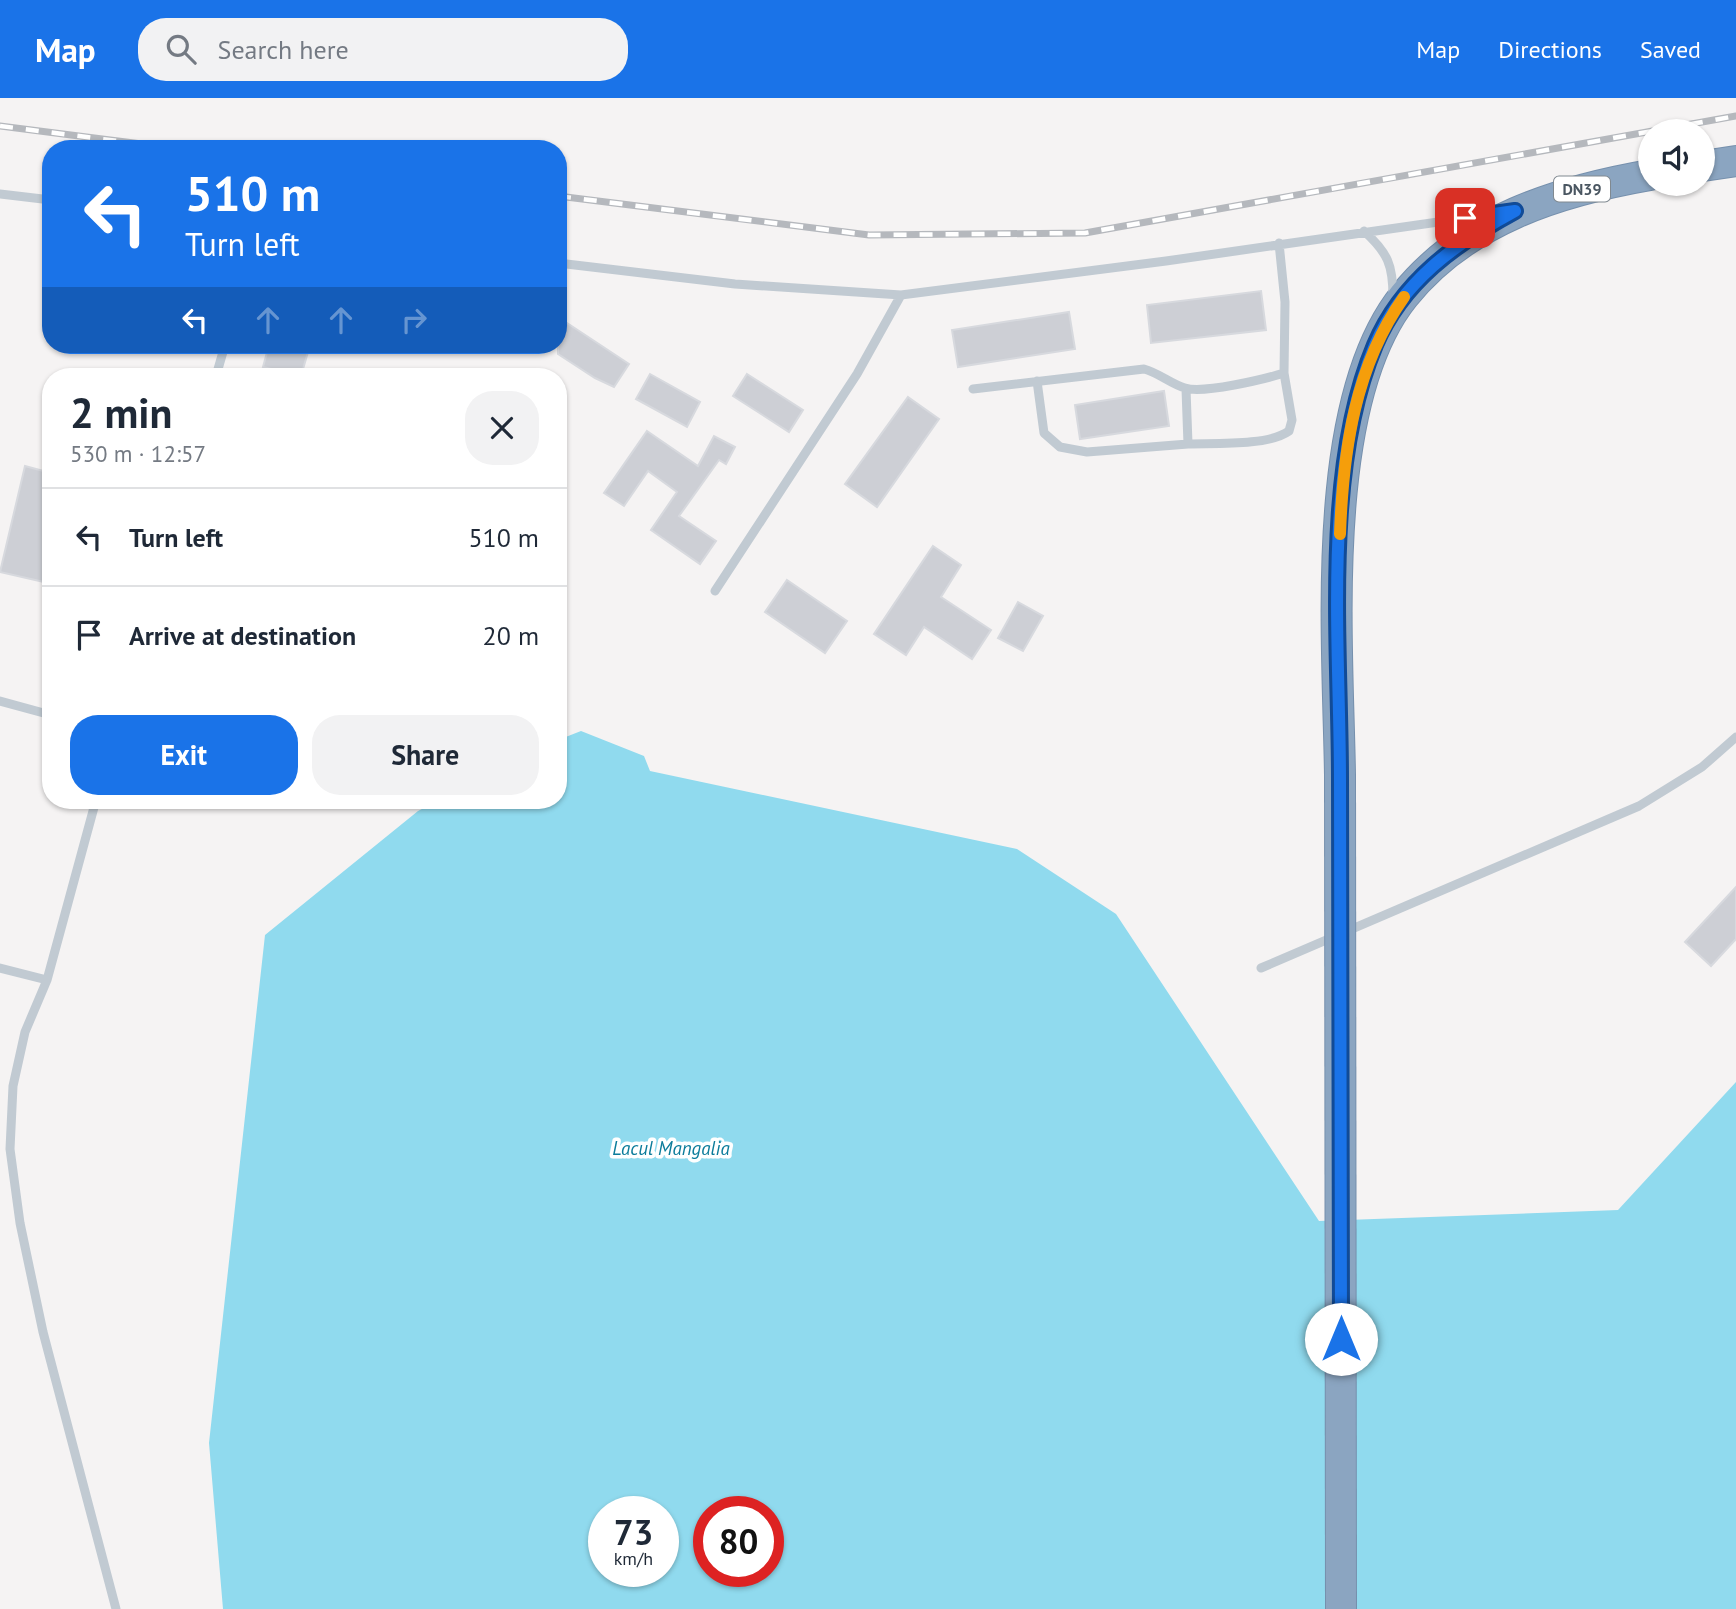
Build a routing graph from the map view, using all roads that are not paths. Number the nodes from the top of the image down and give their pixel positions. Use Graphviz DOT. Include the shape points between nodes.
graph roads {
  1 [pos="1736,161"];
  2 [pos="1715,164"];
  3 [pos="1638,178"];
  4 [pos="0,194"];
  5 [pos="42,199"];
  6 [pos="1515,211"];
  7 [pos="1364,231"];
  8 [pos="1279,243"];
  9 [pos="567,264"];
  10 [pos="901,295"];
  11 [pos="1392,313"];
  12 [pos="1284,373"];
  13 [pos="1037,381"];
  14 [pos="973,389"];
  15 [pos="1186,389"];
  16 [pos="1188,444"];
  17 [pos="715,590"];
  18 [pos="0,701"];
  19 [pos="42,713"];
  20 [pos="1736,737"];
  21 [pos="94,809"];
  22 [pos="0,968"];
  23 [pos="1261,968"];
  24 [pos="47,980"];
  25 [pos="116,1609"];
  26 [pos="1341,1609"];
  1 -- 2 [label="highway"];
  3 -- 6 [label="highway, DN39" via="1561,194"];
  4 -- 5 [label="lane"];
  6 -- 7 [label="lane"];
  6 -- 11 [label="highway, DN39" via="1473,234 1432,267"];
  7 -- 8 [label="lane"];
  7 -- 11 [label="lane" via="1380,246 1392,271"];
  8 -- 10 [label="lane"];
  8 -- 12 [label="lane" via="1285,302"];
  9 -- 10 [label="lane" via="735,284"];
  10 -- 17 [label="lane" via="857,374"];
  11 -- 26 [label="highway, DN39, bridge" via="1360,385 1346,456 1340,526"];
  12 -- 15 [label="lane" via="1237,385"];
  12 -- 16 [label="lane" via="1292,420 1289,431 1264,439"];
  13 -- 14 [label="lane"];
  13 -- 15 [label="lane" via="1144,369"];
  13 -- 16 [label="lane" via="1044,433 1060,447 1087,452"];
  15 -- 16 [label="lane"];
  18 -- 19 [label="lane"];
  20 -- 23 [label="lane" via="1702,767 1639,806"];
  21 -- 24 [label="lane"];
  22 -- 24 [label="lane"];
  24 -- 25 [label="lane" via="25,1032 13,1086 10,1149 43,1332"];
}
